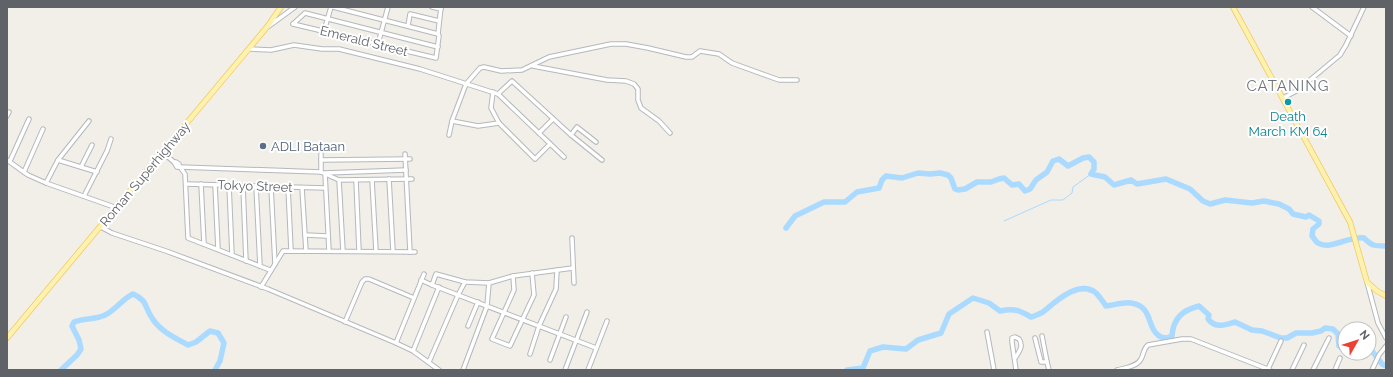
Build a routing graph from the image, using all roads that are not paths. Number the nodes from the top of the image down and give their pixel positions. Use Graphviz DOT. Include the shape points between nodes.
graph roads {
  1 [pos="280,7"];
  2 [pos="295,7"];
  3 [pos="332,7"];
  4 [pos="387,7"];
  5 [pos="432,7"];
  6 [pos="1233,7"];
  7 [pos="1312,7"];
  8 [pos="1364,7"];
  9 [pos="441,8"];
  10 [pos="327,18"];
  11 [pos="384,20"];
  12 [pos="439,21"];
  13 [pos="408,26"];
  14 [pos="267,28"];
  15 [pos="324,31"];
  16 [pos="381,32"];
  17 [pos="438,34"];
  18 [pos="1351,36"];
  19 [pos="378,44"];
  20 [pos="438,47"];
  21 [pos="248,49"];
  22 [pos="533,66"];
  23 [pos="797,80"];
  24 [pos="466,84"];
  25 [pos="493,92"];
  26 [pos="498,94"];
  27 [pos="1283,98"];
  28 [pos="9,112"];
  29 [pos="7,116"];
  30 [pos="29,119"];
  31 [pos="553,119"];
  32 [pos="89,121"];
  33 [pos="452,121"];
  34 [pos="499,123"];
  35 [pos="44,129"];
  36 [pos="539,133"];
  37 [pos="670,133"];
  38 [pos="449,134"];
  39 [pos="571,136"];
  40 [pos="111,139"];
  41 [pos="596,142"];
  42 [pos="550,144"];
  43 [pos="92,145"];
  44 [pos="163,153"];
  45 [pos="321,154"];
  46 [pos="406,154"];
  47 [pos="564,157"];
  48 [pos="408,159"];
  49 [pos="8,160"];
  50 [pos="58,160"];
  51 [pos="321,160"];
  52 [pos="602,160"];
  53 [pos="81,167"];
  54 [pos="180,167"];
  55 [pos="192,168"];
  56 [pos="406,170"];
  57 [pos="24,172"];
  58 [pos="97,172"];
  59 [pos="323,172"];
  60 [pos="185,174"];
  61 [pos="389,179"];
  62 [pos="406,179"];
  63 [pos="412,179"];
  64 [pos="339,180"];
  65 [pos="356,180"];
  66 [pos="372,180"];
  67 [pos="46,183"];
  68 [pos="186,184"];
  69 [pos="201,184"];
  70 [pos="215,185"];
  71 [pos="229,185"];
  72 [pos="243,186"];
  73 [pos="256,186"];
  74 [pos="271,187"];
  75 [pos="288,188"];
  76 [pos="302,188"];
  77 [pos="325,188"];
  78 [pos="84,196"];
  79 [pos="117,208"];
  80 [pos="101,227"];
  81 [pos="305,235"];
  82 [pos="327,236"];
  83 [pos="572,238"];
  84 [pos="204,244"];
  85 [pos="218,249"];
  86 [pos="291,250"];
  87 [pos="306,251"];
  88 [pos="328,251"];
  89 [pos="343,251"];
  90 [pos="359,251"];
  91 [pos="376,251"];
  92 [pos="393,251"];
  93 [pos="410,252"];
  94 [pos="415,252"];
  95 [pos="232,255"];
  96 [pos="246,261"];
  97 [pos="275,264"];
  98 [pos="260,266"];
  99 [pos="573,268"];
  100 [pos="270,270"];
  101 [pos="557,270"];
  102 [pos="532,273"];
  103 [pos="424,274"];
  104 [pos="513,276"];
  105 [pos="421,280"];
  106 [pos="465,282"];
  107 [pos="1367,282"];
  108 [pos="489,283"];
  109 [pos="574,283"];
  110 [pos="432,285"];
  111 [pos="261,287"];
  112 [pos="439,287"];
  113 [pos="458,294"];
  114 [pos="1386,296"];
  115 [pos="414,298"];
  116 [pos="478,302"];
  117 [pos="487,306"];
  118 [pos="504,312"];
  119 [pos="587,312"];
  120 [pos="566,317"];
  121 [pos="522,319"];
  122 [pos="607,321"];
  123 [pos="345,322"];
  124 [pos="468,326"];
  125 [pos="539,326"];
  126 [pos="987,332"];
  127 [pos="560,334"];
  128 [pos="1042,336"];
  129 [pos="7,338"];
  130 [pos="1035,338"];
  131 [pos="1329,338"];
  132 [pos="1386,338"];
  133 [pos="577,340"];
  134 [pos="1281,340"];
  135 [pos="396,343"];
  136 [pos="1304,345"];
  137 [pos="1386,346"];
  138 [pos="596,348"];
  139 [pos="413,351"];
  140 [pos="530,354"];
  141 [pos="1015,358"];
  142 [pos="550,360"];
  143 [pos="429,362"];
  144 [pos="1047,362"];
  145 [pos="439,370"];
  146 [pos="463,370"];
  147 [pos="565,370"];
  148 [pos="588,370"];
  149 [pos="994,370"];
  150 [pos="1016,370"];
  151 [pos="1049,370"];
  152 [pos="1117,370"];
  153 [pos="1269,370"];
  154 [pos="1292,370"];
  155 [pos="1313,370"];
  156 [pos="1372,370"];
  1 -- 14 [label="main road, Roman Superhighway"];
  2 -- 14 [label="street"];
  3 -- 10 [label="street"];
  3 -- 11 [label="street"];
  4 -- 11 [label="street"];
  5 -- 9 [label="street"];
  6 -- 27 [label="main road"];
  7 -- 18 [label="street"];
  8 -- 18 [label="street"];
  9 -- 12 [label="street"];
  10 -- 15 [label="street"];
  10 -- 15 [label="street, Emerald Street" via="305,13 293,24"];
  10 -- 16 [label="street"];
  11 -- 13 [label="street"];
  11 -- 16 [label="street"];
  12 -- 13 [label="street" via="410,14"];
  12 -- 17 [label="street"];
  13 -- 17 [label="street"];
  14 -- 21 [label="main road, Roman Superhighway"];
  15 -- 19 [label="street, Emerald Street"];
  16 -- 19 [label="street"];
  16 -- 20 [label="street"];
  17 -- 20 [label="street"];
  18 -- 27 [label="street" via="1336,59 1298,90"];
  19 -- 20 [label="street, Emerald Street" via="436,58"];
  21 -- 24 [label="street" via="271,50 294,45 339,49 420,69"];
  21 -- 44 [label="main road, Roman Superhighway"];
  22 -- 23 [label="street" via="553,56 619,44 686,57 692,57 702,51 715,53 732,63 768,77 785,81"];
  22 -- 24 [label="street" via="514,72 501,72 482,67"];
  22 -- 37 [label="street" via="634,84 638,89 638,100 642,108"];
  24 -- 25 [label="street"];
  24 -- 33 [label="street"];
  25 -- 26 [label="street"];
  25 -- 34 [label="street" via="491,108"];
  26 -- 31 [label="street" via="512,81"];
  26 -- 36 [label="street"];
  27 -- 107 [label="main road" via="1346,214"];
  28 -- 29 [label="street"];
  30 -- 49 [label="street"];
  31 -- 36 [label="street"];
  31 -- 39 [label="street"];
  32 -- 50 [label="street"];
  33 -- 34 [label="street" via="478,126"];
  33 -- 38 [label="street"];
  34 -- 42 [label="street" via="535,159"];
  35 -- 57 [label="street"];
  36 -- 42 [label="street"];
  39 -- 41 [label="street" via="577,127"];
  39 -- 52 [label="street"];
  40 -- 58 [label="street"];
  42 -- 47 [label="street"];
  43 -- 53 [label="street"];
  44 -- 54 [label="street"];
  44 -- 79 [label="main road, Roman Superhighway"];
  45 -- 51 [label="street"];
  46 -- 48 [label="street"];
  48 -- 51 [label="street"];
  48 -- 56 [label="street"];
  49 -- 57 [label="street"];
  50 -- 53 [label="street"];
  50 -- 67 [label="street"];
  51 -- 59 [label="street"];
  53 -- 58 [label="street"];
  54 -- 55 [label="street"];
  54 -- 60 [label="street"];
  55 -- 59 [label="street"];
  55 -- 60 [label="street"];
  56 -- 59 [label="street"];
  56 -- 62 [label="street"];
  57 -- 67 [label="street"];
  58 -- 78 [label="street"];
  59 -- 64 [label="street"];
  59 -- 77 [label="street"];
  60 -- 68 [label="street"];
  61 -- 62 [label="street"];
  61 -- 66 [label="street"];
  61 -- 92 [label="street"];
  62 -- 63 [label="street"];
  62 -- 93 [label="street"];
  64 -- 65 [label="street"];
  64 -- 89 [label="street"];
  65 -- 66 [label="street"];
  65 -- 90 [label="street"];
  66 -- 91 [label="street"];
  67 -- 78 [label="street"];
  68 -- 69 [label="street, Tokyo Street"];
  68 -- 84 [label="street" via="188,238"];
  69 -- 70 [label="street, Tokyo Street"];
  69 -- 84 [label="street"];
  70 -- 71 [label="street, Tokyo Street"];
  70 -- 85 [label="street"];
  71 -- 72 [label="street, Tokyo Street"];
  71 -- 95 [label="street"];
  72 -- 73 [label="street, Tokyo Street"];
  72 -- 96 [label="street"];
  73 -- 74 [label="street, Tokyo Street"];
  73 -- 98 [label="street"];
  74 -- 75 [label="street, Tokyo Street"];
  74 -- 97 [label="street"];
  75 -- 76 [label="street, Tokyo Street"];
  75 -- 86 [label="street"];
  76 -- 77 [label="street, Tokyo Street"];
  76 -- 81 [label="street"];
  77 -- 82 [label="street"];
  78 -- 79 [label="street"];
  79 -- 80 [label="main road, Roman Superhighway"];
  80 -- 111 [label="street"];
  80 -- 129 [label="main road, Roman Superhighway"];
  81 -- 82 [label="street"];
  81 -- 87 [label="street"];
  82 -- 88 [label="street"];
  83 -- 99 [label="street"];
  84 -- 85 [label="street"];
  85 -- 95 [label="street"];
  86 -- 87 [label="street"];
  86 -- 97 [label="street" via="283,250"];
  87 -- 88 [label="street"];
  88 -- 89 [label="street"];
  89 -- 90 [label="street"];
  90 -- 91 [label="street"];
  91 -- 92 [label="street"];
  92 -- 93 [label="street"];
  93 -- 94 [label="street"];
  95 -- 96 [label="street"];
  96 -- 98 [label="street"];
  97 -- 100 [label="street"];
  98 -- 100 [label="street"];
  99 -- 101 [label="street"];
  99 -- 109 [label="street"];
  100 -- 111 [label="street"];
  101 -- 102 [label="street"];
  101 -- 125 [label="street" via="556,289"];
  102 -- 104 [label="street"];
  102 -- 121 [label="street" via="534,295"];
  103 -- 105 [label="street"];
  104 -- 108 [label="street"];
  104 -- 118 [label="street" via="514,290"];
  105 -- 110 [label="street"];
  105 -- 115 [label="street"];
  106 -- 108 [label="street"];
  106 -- 110 [label="street" via="436,274"];
  106 -- 113 [label="street"];
  107 -- 114 [label="main road"];
  107 -- 132 [label="street" via="1378,323"];
  108 -- 117 [label="street"];
  110 -- 112 [label="street"];
  111 -- 123 [label="street"];
  112 -- 113 [label="street"];
  112 -- 139 [label="street"];
  113 -- 116 [label="street"];
  113 -- 143 [label="street"];
  115 -- 123 [label="street" via="365,279"];
  115 -- 135 [label="street"];
  116 -- 117 [label="street"];
  116 -- 124 [label="street"];
  117 -- 118 [label="street"];
  117 -- 146 [label="street"];
  118 -- 121 [label="street"];
  118 -- 121 [label="street" via="492,339 510,346"];
  119 -- 133 [label="street"];
  120 -- 127 [label="street"];
  121 -- 125 [label="street"];
  122 -- 138 [label="street"];
  123 -- 135 [label="street"];
  125 -- 127 [label="street"];
  125 -- 140 [label="street"];
  126 -- 149 [label="street"];
  127 -- 133 [label="street"];
  127 -- 142 [label="street"];
  128 -- 144 [label="street"];
  130 -- 144 [label="street" via="1041,362"];
  131 -- 155 [label="street"];
  133 -- 138 [label="street"];
  133 -- 147 [label="street"];
  134 -- 153 [label="street"];
  135 -- 139 [label="street"];
  136 -- 154 [label="street"];
  137 -- 156 [label="street"];
  138 -- 148 [label="street"];
  139 -- 143 [label="street"];
  141 -- 141 [label="street" via="1022,346 1015,337 1012,339"];
  141 -- 150 [label="street"];
  143 -- 145 [label="street"];
  144 -- 151 [label="street"];
  152 -- 153 [label="street" via="1139,362 1148,345 1186,338"];
}
